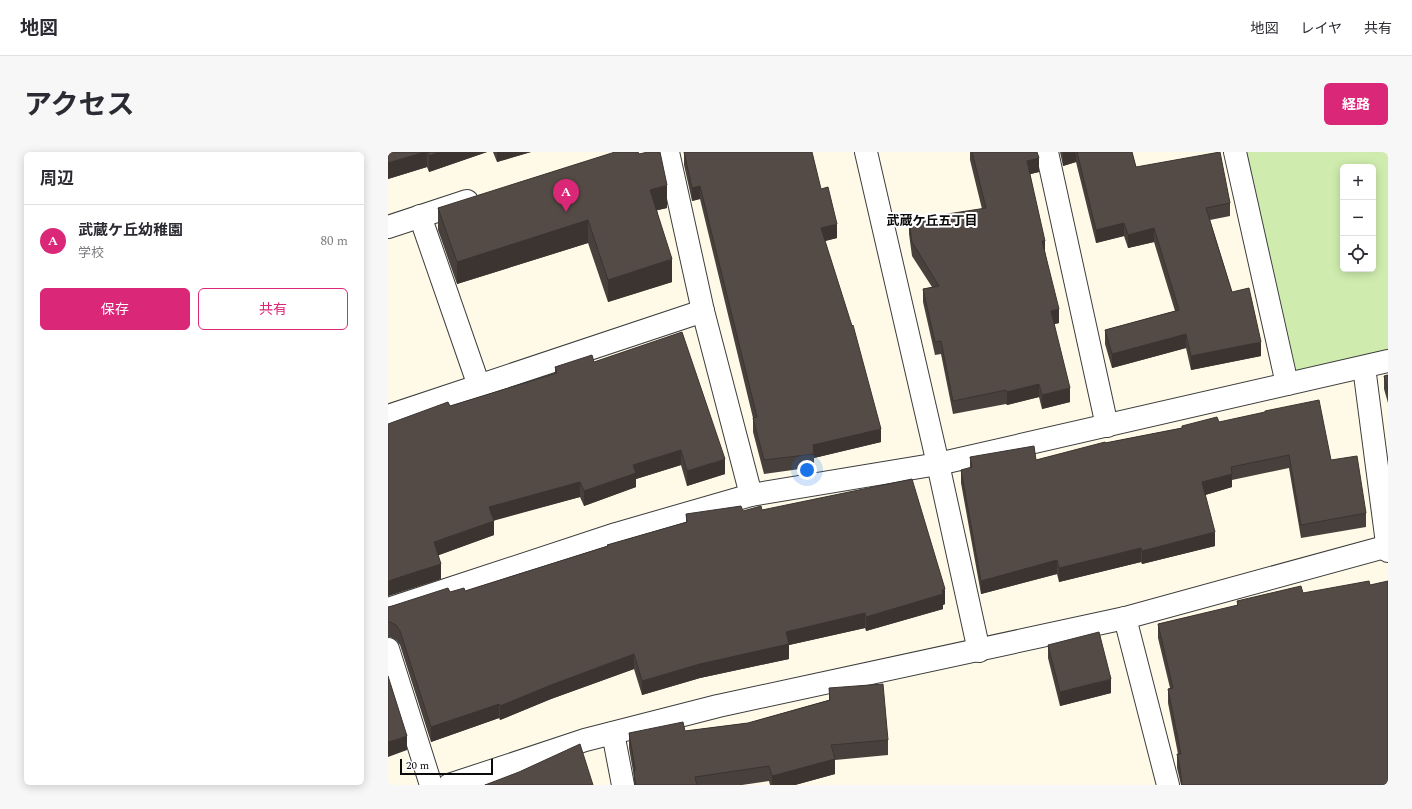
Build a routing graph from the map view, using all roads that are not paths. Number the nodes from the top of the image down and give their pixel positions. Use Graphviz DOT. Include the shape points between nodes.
graph roads {
  1 [pos="668,152"];
  2 [pos="866,152"];
  3 [pos="1047,152"];
  4 [pos="1235,152"];
  5 [pos="488,194"];
  6 [pos="420,216"];
  7 [pos="388,227"];
  8 [pos="703,311"];
  9 [pos="1388,361"];
  10 [pos="1364,367"];
  11 [pos="1286,384"];
  12 [pos="479,386"];
  13 [pos="388,416"];
  14 [pos="1107,426"];
  15 [pos="938,464"];
  16 [pos="751,495"];
  17 [pos="1388,548"];
  18 [pos="388,609"];
  19 [pos="1125,618"];
  20 [pos="388,649"];
  21 [pos="979,651"];
  22 [pos="613,733"];
  23 [pos="431,785"];
  24 [pos="449,785"];
  25 [pos="623,785"];
  26 [pos="1168,785"];
  1 -- 8 [label="street"];
  2 -- 15 [label="street"];
  3 -- 14 [label="street"];
  4 -- 11 [label="street"];
  5 -- 6 [label="street"];
  6 -- 7 [label="street"];
  6 -- 12 [label="street"];
  8 -- 12 [label="street"];
  8 -- 16 [label="street"];
  9 -- 10 [label="street"];
  10 -- 11 [label="street"];
  10 -- 17 [label="street"];
  11 -- 14 [label="street"];
  12 -- 13 [label="street"];
  14 -- 15 [label="street"];
  15 -- 16 [label="street"];
  15 -- 21 [label="street"];
  16 -- 18 [label="street" via="616,534"];
  17 -- 19 [label="street"];
  19 -- 21 [label="street"];
  19 -- 26 [label="street"];
  20 -- 23 [label="street"];
  21 -- 22 [label="street" via="718,706"];
  22 -- 24 [label="street" via="584,740"];
  22 -- 25 [label="street"];
}
